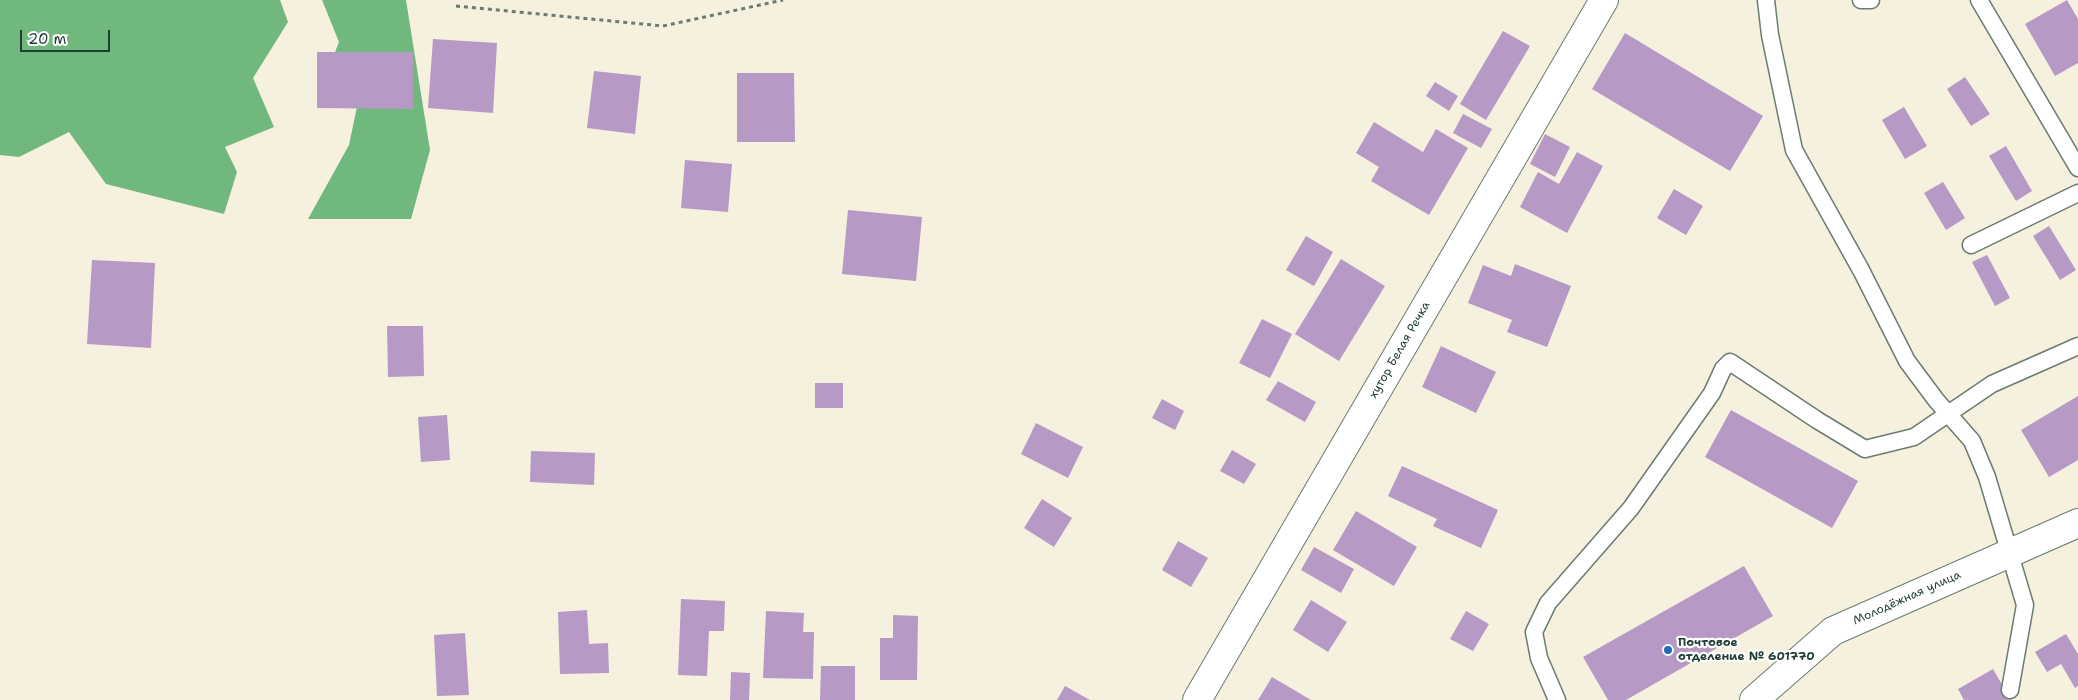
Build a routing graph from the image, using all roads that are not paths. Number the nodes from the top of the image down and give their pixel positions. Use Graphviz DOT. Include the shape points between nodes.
graph roads {
  1 [pos="1604,0"];
  2 [pos="1766,0"];
  3 [pos="1861,0"];
  4 [pos="1871,0"];
  5 [pos="1979,0"];
  6 [pos="2078,168"];
  7 [pos="2078,193"];
  8 [pos="1971,245"];
  9 [pos="2078,346"];
  10 [pos="1950,414"];
  11 [pos="2078,524"];
  12 [pos="2011,553"];
  13 [pos="2010,690"];
  14 [pos="1197,700"];
  15 [pos="1557,700"];
  16 [pos="1754,700"];
  1 -- 14 [label="street, хутор Белая Речка"];
  2 -- 10 [label="lane" via="1794,150 1907,361"];
  3 -- 4 [label="lane"];
  5 -- 6 [label="lane"];
  7 -- 8 [label="lane"];
  9 -- 10 [label="lane" via="1992,384"];
  10 -- 12 [label="lane" via="1972,442 1987,477"];
  10 -- 15 [label="lane" via="1914,437 1865,449 1730,362 1722,368 1712,393 1631,508 1548,603 1534,632 1539,658"];
  11 -- 12 [label="street, Молодёжная улица"];
  12 -- 13 [label="lane" via="2025,605"];
  12 -- 16 [label="street, Молодёжная улица" via="1833,631"];
}
